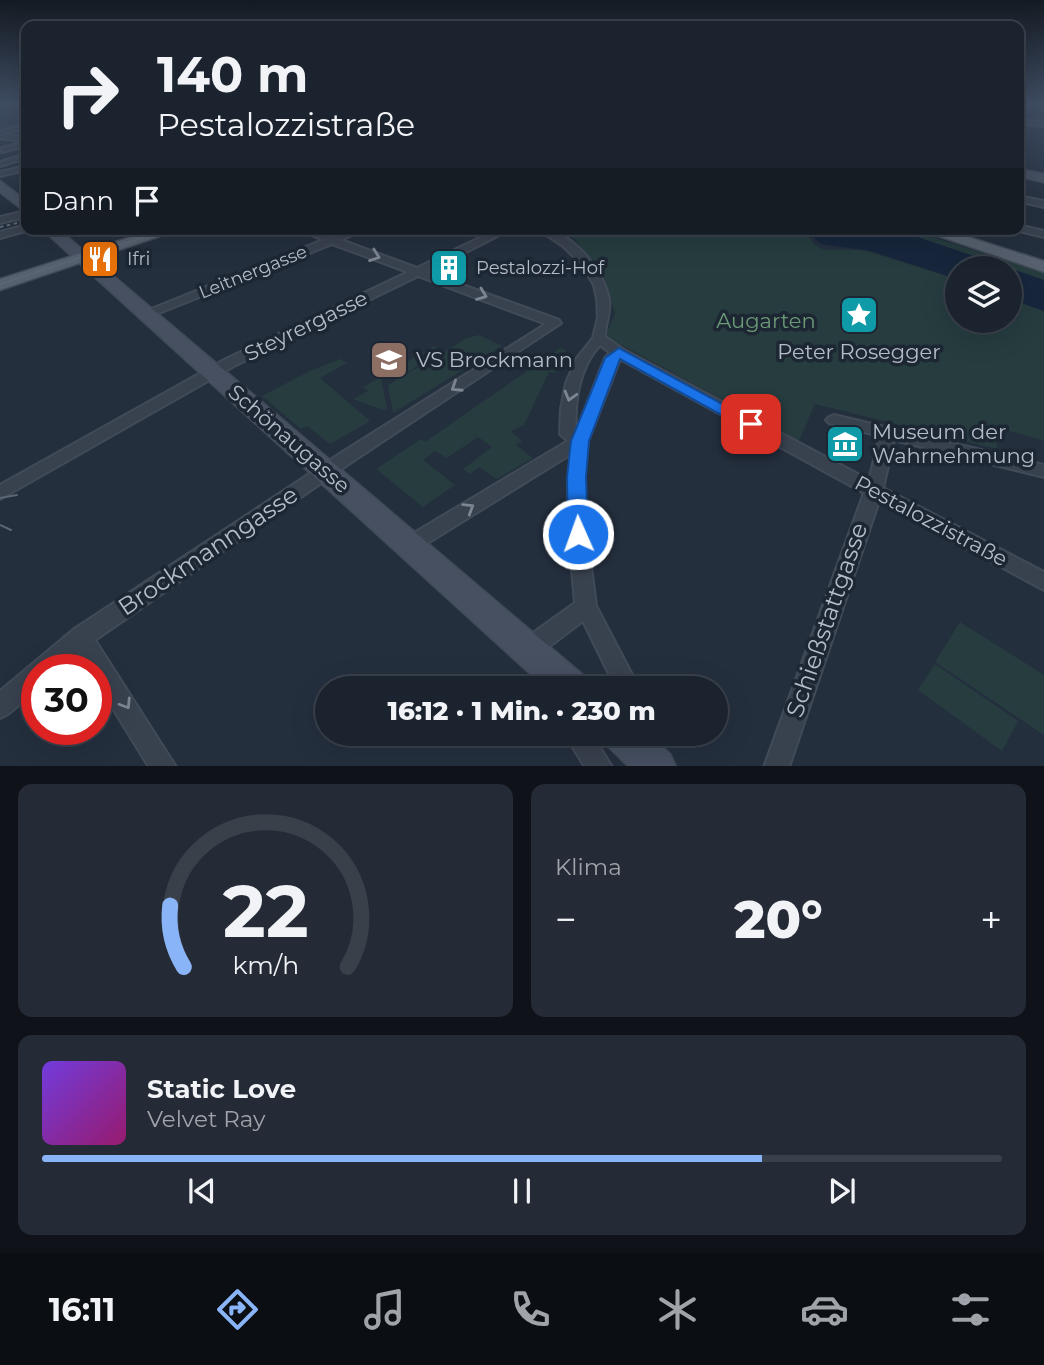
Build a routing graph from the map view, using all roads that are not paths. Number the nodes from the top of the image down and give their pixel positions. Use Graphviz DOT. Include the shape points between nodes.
graph roads {
  1 [pos="21,144"];
  2 [pos="5,150"];
  3 [pos="21,157"];
  4 [pos="0,163"];
  5 [pos="21,169"];
  6 [pos="1024,173"];
  7 [pos="0,174"];
  8 [pos="1044,178"];
  9 [pos="0,185"];
  10 [pos="1024,199"];
  11 [pos="21,204"];
  12 [pos="1044,204"];
  13 [pos="21,215"];
  14 [pos="0,220"];
  15 [pos="21,229"];
  16 [pos="1024,229"];
  17 [pos="1044,234"];
  18 [pos="0,235"];
  19 [pos="56,235"];
  20 [pos="142,235"];
  21 [pos="153,235"];
  22 [pos="318,235"];
  23 [pos="345,235"];
  24 [pos="494,235"];
  25 [pos="553,235"];
  26 [pos="945,235"];
  27 [pos="332,240"];
  28 [pos="81,257"];
  29 [pos="1044,267"];
  30 [pos="419,271"];
  31 [pos="0,279"];
  32 [pos="0,285"];
  33 [pos="145,314"];
  34 [pos="599,339"];
  35 [pos="619,353"];
  36 [pos="212,372"];
  37 [pos="834,420"];
  38 [pos="888,433"];
  39 [pos="580,441"];
  40 [pos="327,471"];
  41 [pos="1044,471"];
  42 [pos="873,490"];
  43 [pos="0,493"];
  44 [pos="411,544"];
  45 [pos="1044,582"];
  46 [pos="586,607"];
  47 [pos="81,636"];
  48 [pos="60,654"];
  49 [pos="552,673"];
  50 [pos="622,676"];
  51 [pos="21,688"];
  52 [pos="0,706"];
  53 [pos="585,746"];
  54 [pos="635,746"];
  55 [pos="164,766"];
  56 [pos="600,766"];
  57 [pos="657,766"];
  58 [pos="776,766"];
  1 -- 2 [label="street"];
  3 -- 4 [label="street"];
  5 -- 7 [label="street"];
  6 -- 8 [label="main road"];
  9 -- 11 [label="main road"];
  10 -- 12 [label="street"];
  13 -- 14 [label="street"];
  15 -- 18 [label="street"];
  16 -- 17 [label="street"];
  19 -- 28 [label="main road, Schönaugasse"];
  20 -- 28 [label="main road"];
  21 -- 28 [label="main road"];
  22 -- 27 [label="street"];
  23 -- 27 [label="street, Leitnergasse"];
  24 -- 30 [label="street, Steyrergasse"];
  25 -- 34 [label="street" via="569,244 595,273 604,311"];
  26 -- 29 [label="main road"];
  27 -- 30 [label="street, one-way"];
  27 -- 33 [label="street, Leitnergasse"];
  28 -- 31 [label="main road"];
  28 -- 32 [label="main road"];
  28 -- 33 [label="main road, Schönaugasse"];
  30 -- 36 [label="street, Steyrergasse"];
  30 -- 40 [label="street, Brockmanngasse, one-way" via="555,323"];
  33 -- 36 [label="main road, Schönaugasse"];
  34 -- 35 [label="street, Pestalozzistraße"];
  34 -- 39 [label="street, one-way" via="589,348 568,399 568,434"];
  35 -- 39 [label="street" via="612,358"];
  35 -- 42 [label="street, Pestalozzistraße"];
  36 -- 40 [label="main road, Schönaugasse"];
  36 -- 43 [label="street, Steyrergasse"];
  37 -- 38 [label="street"];
  38 -- 41 [label="street"];
  38 -- 42 [label="street, Schießstattgasse"];
  44 -- 39 [label="street, one-way"];
  39 -- 46 [label="street" via="578,534"];
  40 -- 44 [label="main road, Schönaugasse"];
  40 -- 47 [label="street, Brockmanngasse"];
  42 -- 45 [label="street, Pestalozzistraße"];
  42 -- 58 [label="street, Schießstattgasse"];
  44 -- 49 [label="main road, Schönaugasse"];
  46 -- 49 [label="street"];
  46 -- 50 [label="street"];
  47 -- 48 [label="street, Brockmanngasse"];
  47 -- 55 [label="street, one-way"];
  51 -- 52 [label="street"];
  53 -- 56 [label="street"];
  54 -- 57 [label="main road"];
}
